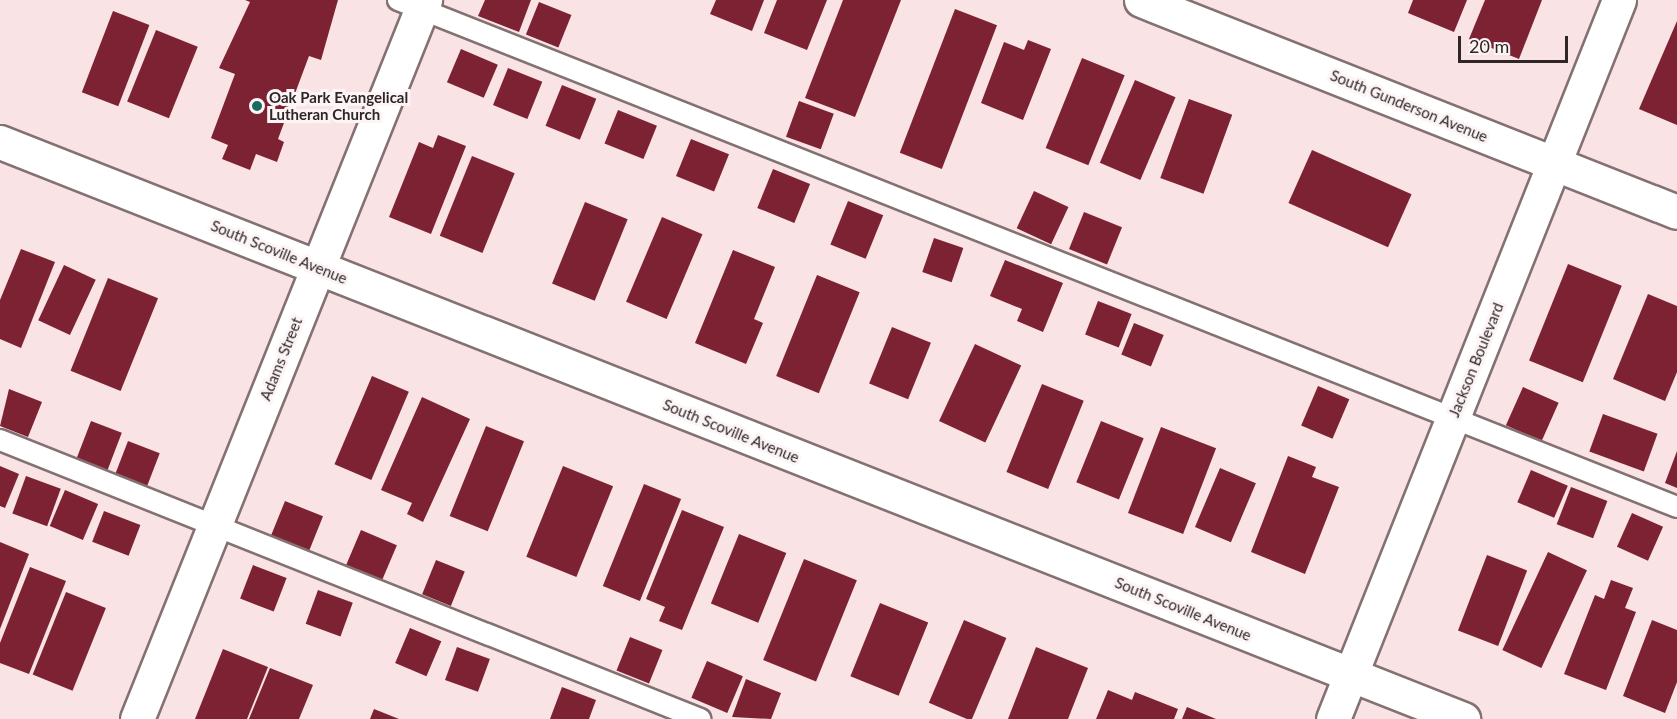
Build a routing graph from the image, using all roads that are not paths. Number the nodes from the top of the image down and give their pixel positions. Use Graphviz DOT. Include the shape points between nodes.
graph roads {
  1 [pos="1141,0"];
  2 [pos="1619,0"];
  3 [pos="415,3"];
  4 [pos="0,142"];
  5 [pos="1554,164"];
  6 [pos="1677,212"];
  7 [pos="318,267"];
  8 [pos="1453,418"];
  9 [pos="0,440"];
  10 [pos="1677,507"];
  11 [pos="215,525"];
  12 [pos="1351,675"];
  13 [pos="137,719"];
  14 [pos="700,719"];
  15 [pos="1333,719"];
  16 [pos="1463,719"];
  1 -- 5 [label="street, South Gunderson Avenue"];
  2 -- 5 [label="street, Jackson Boulevard"];
  3 -- 7 [label="street, Adams Street"];
  3 -- 8 [label="lane"];
  4 -- 7 [label="street, South Scoville Avenue"];
  5 -- 6 [label="street, South Gunderson Avenue"];
  5 -- 8 [label="street, Jackson Boulevard"];
  7 -- 11 [label="street, Adams Street"];
  7 -- 12 [label="street, South Scoville Avenue"];
  8 -- 10 [label="lane"];
  8 -- 12 [label="street, Jackson Boulevard"];
  9 -- 11 [label="lane"];
  11 -- 13 [label="street, Adams Street"];
  11 -- 14 [label="lane"];
  12 -- 15 [label="street, Jackson Boulevard"];
  12 -- 16 [label="street, South Scoville Avenue"];
}
